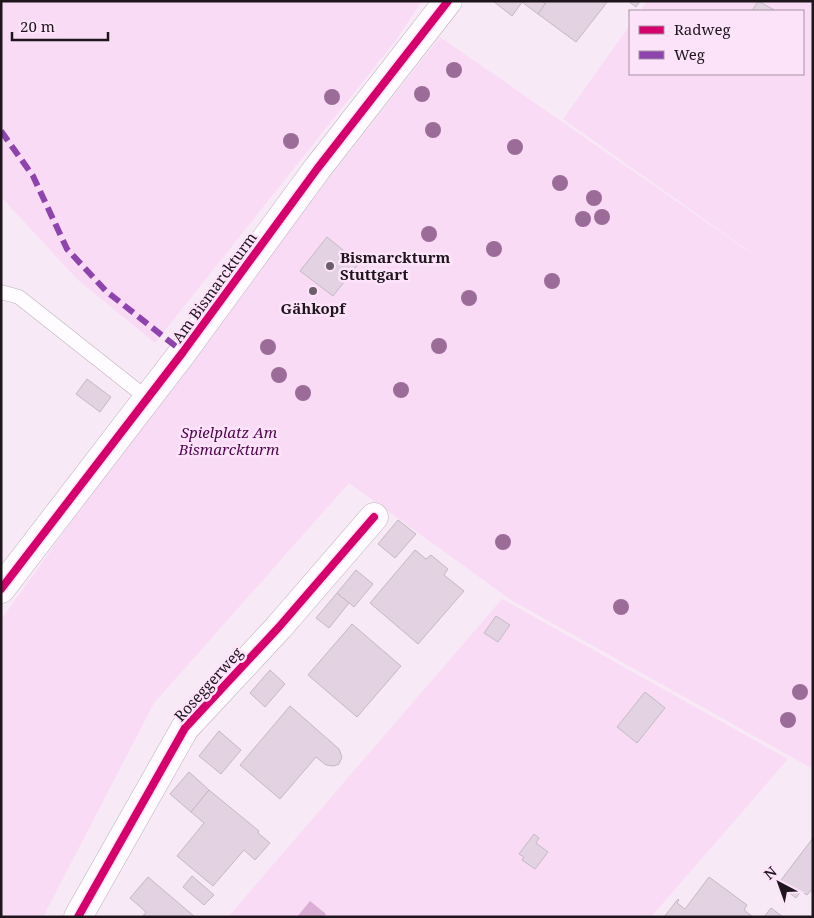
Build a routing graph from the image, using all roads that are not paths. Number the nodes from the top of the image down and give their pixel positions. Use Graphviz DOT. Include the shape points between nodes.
graph roads {
  1 [pos="448,1"];
  2 [pos="1,292"];
  3 [pos="148,399"];
  4 [pos="374,517"];
  5 [pos="1,588"];
  6 [pos="78,917"];
  1 -- 3 [label="street, Am Bismarckturm" via="317,169"];
  2 -- 3 [label="lane" via="19,297"];
  3 -- 5 [label="street, Am Bismarckturm"];
  4 -- 6 [label="street, Roseggerweg" via="279,627 185,728"];
}
